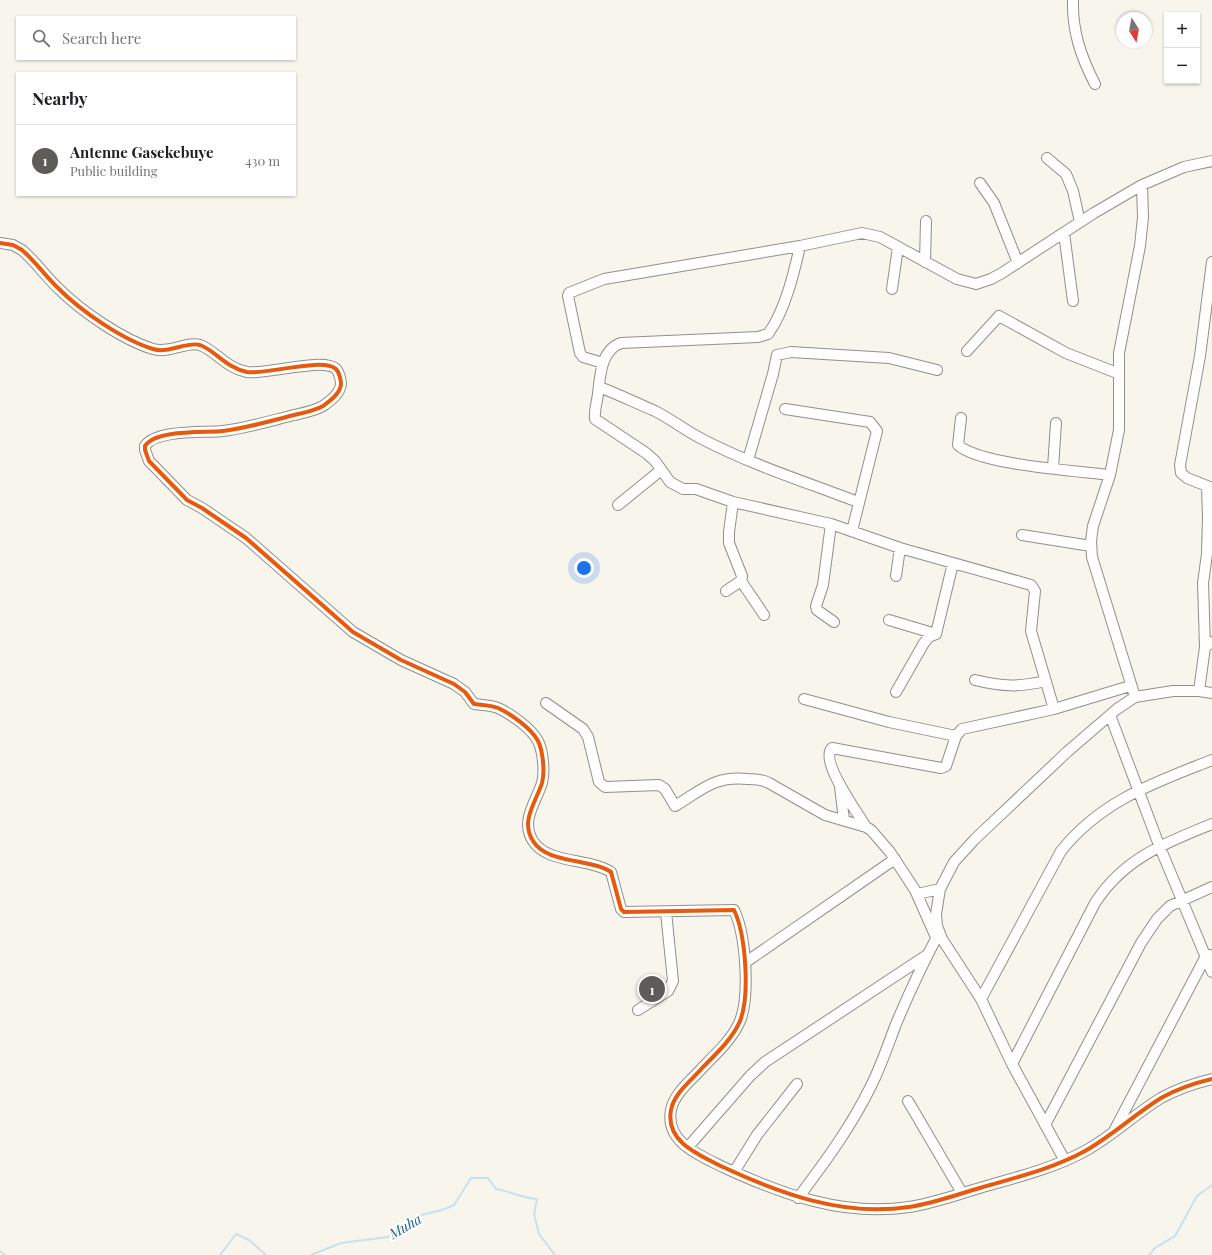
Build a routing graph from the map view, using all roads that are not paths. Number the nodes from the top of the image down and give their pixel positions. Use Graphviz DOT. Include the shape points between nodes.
graph roads {
  1 [pos="1073,0"];
  2 [pos="1095,84"];
  3 [pos="1047,158"];
  4 [pos="1212,161"];
  5 [pos="980,184"];
  6 [pos="1142,185"];
  7 [pos="926,221"];
  8 [pos="1080,222"];
  9 [pos="1064,233"];
  10 [pos="0,243"];
  11 [pos="800,246"];
  12 [pos="898,247"];
  13 [pos="924,262"];
  14 [pos="1212,262"];
  15 [pos="1018,263"];
  16 [pos="892,289"];
  17 [pos="1073,301"];
  18 [pos="967,351"];
  19 [pos="603,363"];
  20 [pos="937,370"];
  21 [pos="1117,373"];
  22 [pos="599,387"];
  23 [pos="786,409"];
  24 [pos="961,418"];
  25 [pos="1056,423"];
  26 [pos="748,460"];
  27 [pos="1053,468"];
  28 [pos="661,470"];
  29 [pos="1110,475"];
  30 [pos="1209,487"];
  31 [pos="733,502"];
  32 [pos="858,502"];
  33 [pos="618,506"];
  34 [pos="831,524"];
  35 [pos="852,531"];
  36 [pos="1022,535"];
  37 [pos="1091,546"];
  38 [pos="900,548"];
  39 [pos="953,563"];
  40 [pos="896,576"];
  41 [pos="741,581"];
  42 [pos="726,591"];
  43 [pos="764,615"];
  44 [pos="889,620"];
  45 [pos="834,622"];
  46 [pos="936,634"];
  47 [pos="1209,644"];
  48 [pos="976,680"];
  49 [pos="1046,681"];
  50 [pos="1130,686"];
  51 [pos="1200,691"];
  52 [pos="896,692"];
  53 [pos="1212,693"];
  54 [pos="1135,697"];
  55 [pos="804,699"];
  56 [pos="546,703"];
  57 [pos="1054,709"];
  58 [pos="1110,715"];
  59 [pos="956,736"];
  60 [pos="1212,760"];
  61 [pos="840,785"];
  62 [pos="1138,790"];
  63 [pos="844,820"];
  64 [pos="1212,824"];
  65 [pos="866,826"];
  66 [pos="1160,845"];
  67 [pos="895,859"];
  68 [pos="1212,887"];
  69 [pos="940,889"];
  70 [pos="919,898"];
  71 [pos="937,900"];
  72 [pos="1183,900"];
  73 [pos="666,912"];
  74 [pos="938,936"];
  75 [pos="927,955"];
  76 [pos="1209,955"];
  77 [pos="746,962"];
  78 [pos="1212,972"];
  79 [pos="981,999"];
  80 [pos="638,1010"];
  81 [pos="1012,1064"];
  82 [pos="1212,1079"];
  83 [pos="796,1084"];
  84 [pos="908,1101"];
  85 [pos="1045,1125"];
  86 [pos="1113,1133"];
  87 [pos="688,1147"];
  88 [pos="1065,1160"];
  89 [pos="734,1172"];
  90 [pos="962,1193"];
  91 [pos="798,1198"];
  1 -- 2 [label="street" via="1073,23 1077,44"];
  3 -- 8 [label="street" via="1066,174 1073,190"];
  4 -- 6 [label="street" via="1184,167"];
  5 -- 15 [label="street" via="994,203"];
  6 -- 8 [label="street"];
  6 -- 21 [label="street" via="1143,217 1140,246 1118,353"];
  7 -- 13 [label="street"];
  8 -- 9 [label="street"];
  9 -- 15 [label="street"];
  9 -- 17 [label="street"];
  10 -- 73 [label="street" via="13,245 22,250 71,300 123,336 154,349 169,350 200,345 233,367 248,372 295,366 330,366 336,369 341,383 339,390 322,406 252,426 156,438 145,446 146,455 187,500 246,538 353,632 401,660 454,684 465,692 474,704 497,708 515,719 533,735 541,751 542,783 529,816 528,826 533,842 548,854 599,866 611,872 622,911"];
  11 -- 12 [label="street" via="862,233 880,237"];
  11 -- 19 [label="street" via="794,272 768,334 758,338 621,343 612,348"];
  11 -- 19 [label="street" via="604,279 569,293 580,353 583,357"];
  12 -- 13 [label="street"];
  12 -- 16 [label="street"];
  13 -- 15 [label="street" via="957,279 976,284 991,279"];
  14 -- 30 [label="street" via="1200,356 1180,465 1181,474 1186,478"];
  18 -- 21 [label="street" via="999,316 1066,353"];
  19 -- 22 [label="street"];
  20 -- 26 [label="street" via="889,358 791,352 779,354"];
  21 -- 29 [label="street" via="1119,430"];
  22 -- 26 [label="street" via="655,411 703,439"];
  22 -- 28 [label="street" via="595,419 646,453"];
  23 -- 32 [label="street" via="870,422 875,426 877,431"];
  24 -- 27 [label="street" via="958,445 964,450 1000,461"];
  25 -- 27 [label="street"];
  26 -- 32 [label="street"];
  27 -- 29 [label="street"];
  28 -- 31 [label="street" via="670,482 683,489 696,489"];
  28 -- 33 [label="street"];
  29 -- 37 [label="street" via="1093,526"];
  30 -- 47 [label="street" via="1207,554 1203,583"];
  31 -- 34 [label="street"];
  31 -- 41 [label="street" via="730,543 742,576"];
  32 -- 35 [label="street"];
  34 -- 35 [label="street"];
  34 -- 45 [label="street" via="823,585 816,606 817,610"];
  35 -- 38 [label="street"];
  36 -- 37 [label="street"];
  37 -- 50 [label="street" via="1092,558 1120,644"];
  38 -- 39 [label="street"];
  38 -- 40 [label="street"];
  39 -- 46 [label="street"];
  39 -- 49 [label="street" via="1033,587 1031,631"];
  41 -- 42 [label="street"];
  41 -- 43 [label="street"];
  44 -- 46 [label="street"];
  46 -- 52 [label="street" via="924,643"];
  47 -- 51 [label="street"];
  48 -- 49 [label="street" via="1011,687"];
  49 -- 57 [label="street"];
  50 -- 54 [label="street"];
  50 -- 57 [label="street"];
  51 -- 53 [label="street"];
  51 -- 54 [label="street" via="1173,691"];
  54 -- 58 [label="street"];
  55 -- 59 [label="street" via="889,722"];
  56 -- 63 [label="street" via="583,729 588,737 599,782 605,787 659,785 665,789 675,806 722,779 735,777 760,780 825,815"];
  57 -- 59 [label="street" via="962,728"];
  58 -- 62 [label="street"];
  58 -- 69 [label="street" via="975,839 954,862"];
  59 -- 61 [label="street" via="946,766 941,768 832,748 828,753 828,759"];
  60 -- 62 [label="street"];
  61 -- 63 [label="street"];
  61 -- 65 [label="street"];
  62 -- 66 [label="street"];
  62 -- 79 [label="street" via="1086,824 1061,851"];
  63 -- 65 [label="street"];
  64 -- 66 [label="street"];
  65 -- 67 [label="street"];
  66 -- 72 [label="street"];
  66 -- 81 [label="street" via="1118,873 1105,888"];
  67 -- 70 [label="street"];
  67 -- 77 [label="street"];
  68 -- 72 [label="street"];
  69 -- 70 [label="street"];
  69 -- 71 [label="street"];
  70 -- 71 [label="street"];
  70 -- 74 [label="street"];
  71 -- 74 [label="street"];
  72 -- 76 [label="street"];
  72 -- 85 [label="street" via="1170,906 1161,915 1141,943"];
  73 -- 77 [label="street" via="734,910"];
  73 -- 80 [label="street" via="673,982 668,991"];
  74 -- 75 [label="street"];
  74 -- 79 [label="street"];
  75 -- 87 [label="street" via="765,1062"];
  75 -- 91 [label="street" via="860,1107 833,1152"];
  76 -- 78 [label="street"];
  76 -- 86 [label="street"];
  77 -- 87 [label="street" via="739,1023 711,1059 679,1093 671,1109 673,1132 676,1138"];
  79 -- 81 [label="street"];
  81 -- 85 [label="street"];
  82 -- 86 [label="street" via="1161,1098"];
  83 -- 89 [label="street" via="757,1135"];
  84 -- 90 [label="street"];
  85 -- 88 [label="street"];
  86 -- 88 [label="street"];
  87 -- 89 [label="street"];
  88 -- 90 [label="street"];
  89 -- 91 [label="street"];
  90 -- 91 [label="street" via="897,1209 851,1207"];
}
